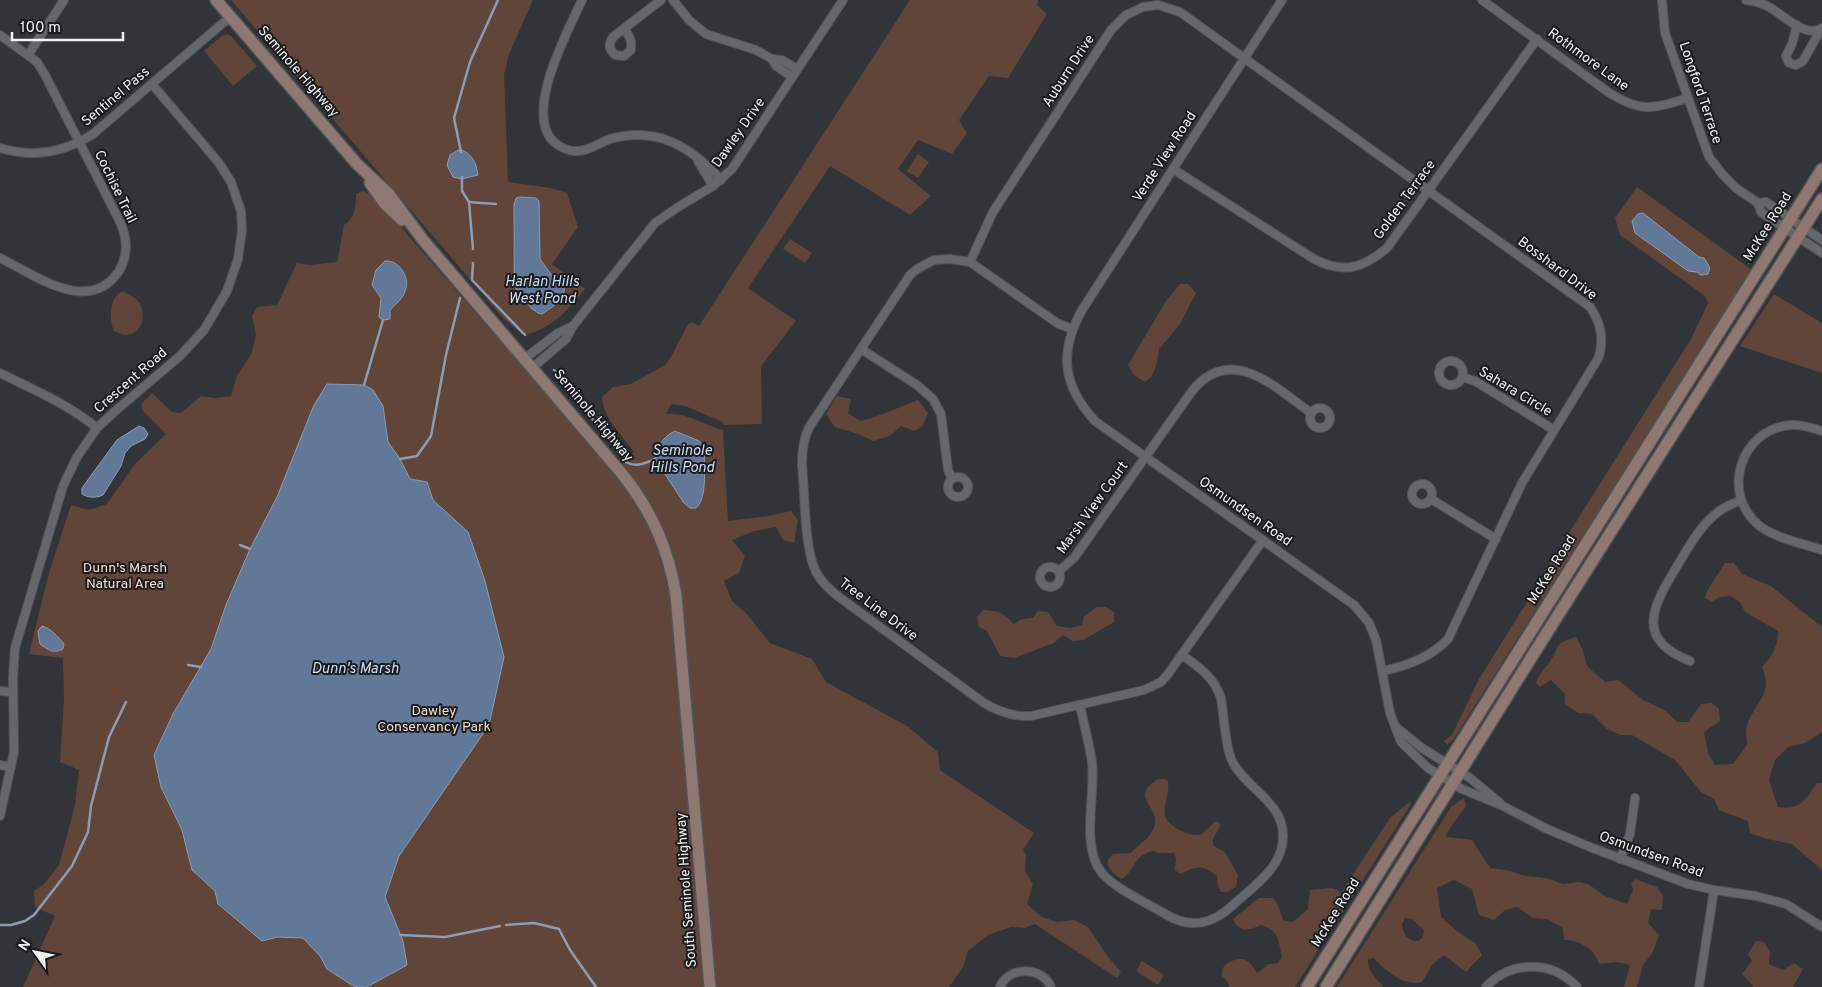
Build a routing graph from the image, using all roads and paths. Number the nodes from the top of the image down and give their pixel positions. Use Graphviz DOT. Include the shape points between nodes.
graph roads {
  1 [pos="64,0"];
  2 [pos="216,0"];
  3 [pos="582,0"];
  4 [pos="661,0"];
  5 [pos="673,0"];
  6 [pos="843,0"];
  7 [pos="1282,0"];
  8 [pos="1482,0"];
  9 [pos="1662,0"];
  10 [pos="1746,0"];
  11 [pos="230,17"];
  12 [pos="1797,25"];
  13 [pos="626,28"];
  14 [pos="1822,28"];
  15 [pos="0,35"];
  16 [pos="1537,39"];
  17 [pos="28,55"];
  18 [pos="1244,58"];
  19 [pos="772,59"];
  20 [pos="798,69"];
  21 [pos="792,77"];
  22 [pos="152,84"];
  23 [pos="1688,98"];
  24 [pos="79,142"];
  25 [pos="0,148"];
  26 [pos="698,159"];
  27 [pos="1173,169"];
  28 [pos="1822,169"];
  29 [pos="720,180"];
  30 [pos="713,186"];
  31 [pos="1428,190"];
  32 [pos="1822,199"];
  33 [pos="1788,223"];
  34 [pos="1801,232"];
  35 [pos="1822,240"];
  36 [pos="1822,253"];
  37 [pos="0,258"];
  38 [pos="970,262"];
  39 [pos="574,326"];
  40 [pos="1072,329"];
  41 [pos="861,349"];
  42 [pos="528,364"];
  43 [pos="0,374"];
  44 [pos="1462,377"];
  45 [pos="1312,413"];
  46 [pos="97,428"];
  47 [pos="1554,430"];
  48 [pos="1822,431"];
  49 [pos="1146,458"];
  50 [pos="952,479"];
  51 [pos="1431,499"];
  52 [pos="1741,500"];
  53 [pos="1496,538"];
  54 [pos="1263,540"];
  55 [pos="1822,550"];
  56 [pos="1059,571"];
  57 [pos="1182,655"];
  58 [pos="1690,661"];
  59 [pos="1383,671"];
  60 [pos="0,691"];
  61 [pos="13,692"];
  62 [pos="1080,706"];
  63 [pos="1397,728"];
  64 [pos="1448,763"];
  65 [pos="0,765"];
  66 [pos="11,767"];
  67 [pos="1461,772"];
  68 [pos="1440,776"];
  69 [pos="1453,784"];
  70 [pos="694,791"];
  71 [pos="1635,798"];
  72 [pos="1503,806"];
  73 [pos="0,816"];
  74 [pos="1620,859"];
  75 [pos="1714,890"];
  76 [pos="1822,927"];
  77 [pos="710,987"];
  78 [pos="1000,987"];
  79 [pos="1051,987"];
  80 [pos="1307,987"];
  81 [pos="1326,987"];
  82 [pos="1486,987"];
  83 [pos="1577,987"];
  84 [pos="1699,987"];
  1 -- 17 [label="street"];
  2 -- 11 [label="main road, Seminole Highway"];
  3 -- 26 [label="street" via="555,58 548,83 544,113 545,126 551,138 564,148 578,152 618,137 648,135 677,144"];
  4 -- 13 [label="street"];
  5 -- 19 [label="street" via="706,34 756,50"];
  6 -- 20 [label="street, Dawley Drive"];
  7 -- 18 [label="street, Verde View Road"];
  8 -- 16 [label="street, Rothmore Lane"];
  9 -- 23 [label="street, Longford Terrace" via="1666,33"];
  10 -- 12 [label="street" via="1762,3"];
  11 -- 22 [label="street, Sentinel Pass"];
  11 -- 42 [label="main road, Seminole Highway" via="357,164 385,204 423,240"];
  12 -- 14 [label="street" via="1810,32"];
  12 -- 14 [label="street" via="1786,56 1789,63 1796,65 1803,61"];
  15 -- 17 [label="street, Cochise Trail"];
  16 -- 23 [label="street, Rothmore Lane" via="1608,92 1630,104 1651,108"];
  16 -- 31 [label="street, Golden Terrace"];
  17 -- 24 [label="street, Cochise Trail" via="45,76"];
  18 -- 27 [label="street, Verde View Road"];
  18 -- 31 [label="street, Bosshard Drive"];
  18 -- 38 [label="street, Auburn Drive" via="1174,10 1151,5 1126,14 1104,40 993,212"];
  19 -- 20 [label="street" via="782,60"];
  19 -- 21 [label="street" via="776,66"];
  20 -- 21 [label="street, Dawley Drive"];
  21 -- 29 [label="street, Dawley Drive" via="740,158"];
  22 -- 24 [label="street, Sentinel Pass"];
  22 -- 46 [label="street, Crescent Road" via="219,163 231,182 241,211 240,244 227,290 204,330 180,356"];
  23 -- 33 [label="street, Longford Terrace" via="1709,157 1723,175 1758,203 1766,202"];
  24 -- 25 [label="street, Sentinel Pass" via="40,153"];
  24 -- 37 [label="street, Cochise Trail" via="124,230 125,256 120,269 103,286 82,293 67,291"];
  26 -- 29 [label="street"];
  26 -- 30 [label="street"];
  27 -- 31 [label="street, Golden Terrace" via="1314,259 1327,266 1345,268 1372,260 1387,248"];
  27 -- 40 [label="street, Verde View Road"];
  28 -- 33 [label="main road, McKee Road"];
  29 -- 30 [label="street, Dawley Drive"];
  30 -- 39 [label="street, Dawley Drive" via="655,223"];
  31 -- 47 [label="street, Bosshard Drive" via="1585,302 1595,314 1602,337 1599,357"];
  32 -- 34 [label="main road"];
  33 -- 34 [label="street, Longford Terrace"];
  33 -- 64 [label="main road, McKee Road"];
  34 -- 35 [label="street"];
  34 -- 36 [label="street"];
  34 -- 67 [label="main road"];
  38 -- 40 [label="street, Tree Line Drive" via="1057,323"];
  38 -- 41 [label="street, Tree Line Drive" via="942,259 917,269 904,283"];
  39 -- 42 [label="street, Dawley Drive" via="558,333"];
  39 -- 42 [label="street, Dawley Drive" via="566,339"];
  40 -- 49 [label="street, Osmundsen Road" via="1067,364 1076,397 1095,421"];
  41 -- 50 [label="street" via="917,385 938,406"];
  41 -- 62 [label="street, Tree Line Drive" via="810,426 803,447 810,550 820,578 839,598 995,710 1021,717"];
  42 -- 70 [label="main road, Seminole Highway" via="636,492 669,558 676,594"];
  43 -- 46 [label="street" via="64,405"];
  44 -- 47 [label="street, Sahara Circle" via="1476,381"];
  45 -- 49 [label="street, Marsh View Court" via="1252,373 1226,370 1199,382"];
  46 -- 61 [label="street, Crescent Road" via="77,457 59,495 15,648"];
  47 -- 53 [label="street, Bosshard Drive" via="1522,483"];
  48 -- 52 [label="street" via="1791,425 1769,431 1755,440 1740,467"];
  49 -- 54 [label="street, Osmundsen Road"];
  49 -- 56 [label="street, Marsh View Court" via="1074,558"];
  51 -- 53 [label="street"];
  52 -- 55 [label="street" via="1762,527"];
  52 -- 58 [label="street" via="1723,508 1710,519 1658,597 1653,618 1656,635 1670,651"];
  53 -- 59 [label="street, Bosshard Drive" via="1448,639 1429,655"];
  54 -- 57 [label="street, Tree Line Drive"];
  54 -- 59 [label="street, Osmundsen Road" via="1354,605 1366,618 1374,634"];
  57 -- 62 [label="street, Tree Line Drive" via="1168,674 1152,687"];
  57 -- 62 [label="street" via="1207,674 1218,689 1230,758 1274,808 1283,832 1274,867 1213,920 1194,924 1178,921 1113,883 1097,866 1090,843 1092,761"];
  59 -- 63 [label="street, Osmundsen Road" via="1390,713"];
  60 -- 61 [label="street"];
  61 -- 66 [label="street, Crescent Road"];
  63 -- 64 [label="street, Osmundsen Road"];
  63 -- 68 [label="street, Osmundsen Road" via="1401,742 1408,750"];
  64 -- 67 [label="street, Osmundsen Road"];
  64 -- 68 [label="main road, McKee Road"];
  65 -- 66 [label="street"];
  66 -- 73 [label="street, Crescent Road"];
  67 -- 69 [label="main road"];
  67 -- 72 [label="street, Osmundsen Road"];
  68 -- 69 [label="street, Osmundsen Road"];
  68 -- 80 [label="main road, McKee Road"];
  69 -- 72 [label="street, Osmundsen Road"];
  69 -- 81 [label="main road"];
  70 -- 77 [label="main road, South Seminole Highway"];
  71 -- 74 [label="street" via="1630,834"];
  72 -- 74 [label="street, Osmundsen Road" via="1546,829"];
  74 -- 75 [label="street, Osmundsen Road"];
  75 -- 76 [label="street, Osmundsen Road" via="1786,904"];
  75 -- 84 [label="street"];
  78 -- 79 [label="street" via="1008,976 1026,971 1045,978"];
  82 -- 83 [label="street" via="1509,970 1537,966 1558,972"];
}
